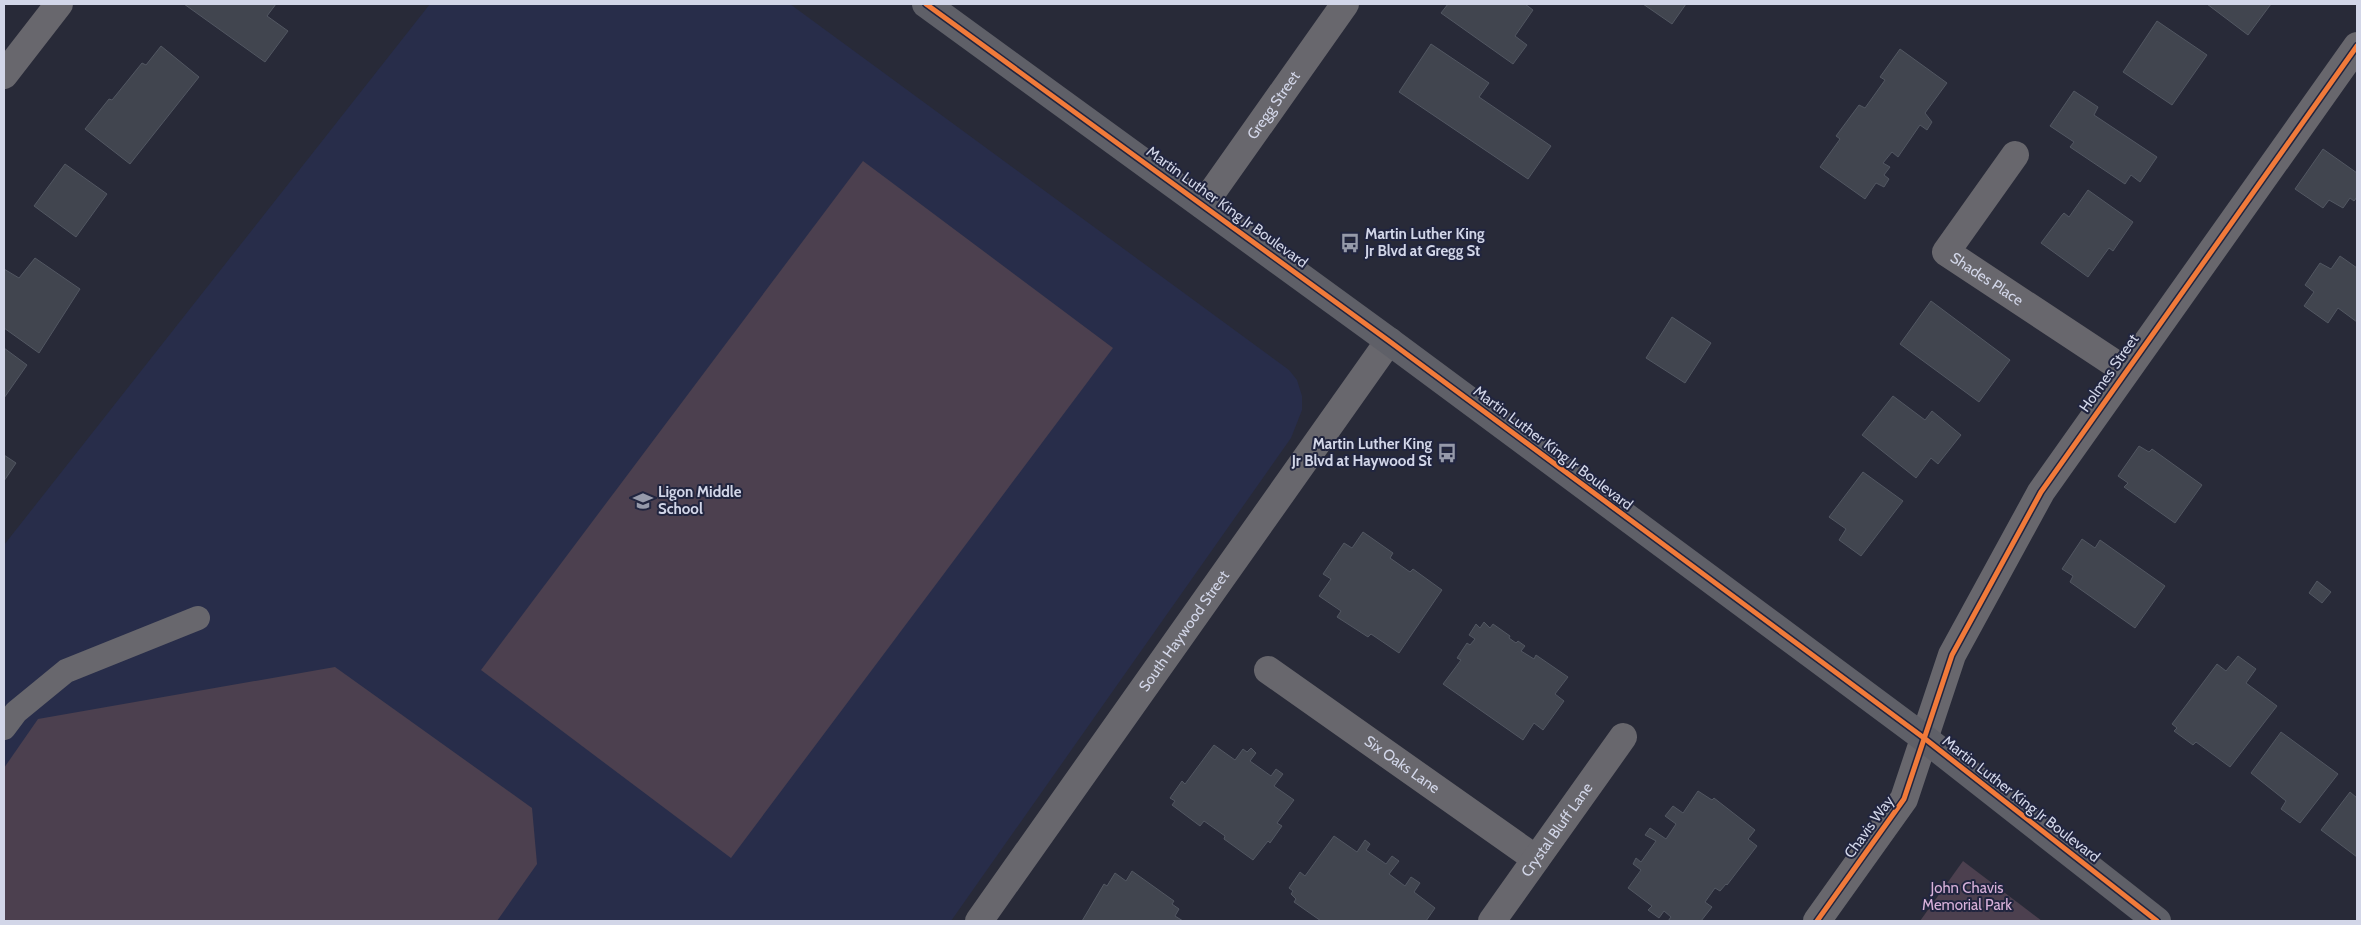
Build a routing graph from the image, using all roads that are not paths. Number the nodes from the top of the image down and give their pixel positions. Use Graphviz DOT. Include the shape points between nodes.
graph roads {
  1 [pos="59,4"];
  2 [pos="926,4"];
  3 [pos="1345,4"];
  4 [pos="2357,46"];
  5 [pos="4,75"];
  6 [pos="2015,155"];
  7 [pos="1203,205"];
  8 [pos="1389,341"];
  9 [pos="2126,371"];
  10 [pos="198,618"];
  11 [pos="1268,670"];
  12 [pos="4,728"];
  13 [pos="1622,737"];
  14 [pos="1924,738"];
  15 [pos="1536,859"];
  16 [pos="979,921"];
  17 [pos="1492,921"];
  18 [pos="1817,921"];
  19 [pos="2157,921"];
  1 -- 5 [label="street"];
  2 -- 7 [label="main road, Martin Luther King Jr Boulevard"];
  3 -- 7 [label="street, Gregg Street"];
  4 -- 9 [label="street, Holmes Street"];
  6 -- 9 [label="street, Shades Place" via="1946,252"];
  7 -- 8 [label="main road, Martin Luther King Jr Boulevard"];
  8 -- 14 [label="main road, Martin Luther King Jr Boulevard"];
  8 -- 16 [label="street, South Haywood Street"];
  9 -- 14 [label="street, Holmes Street" via="2041,492 1996,571 1952,655"];
  10 -- 12 [label="lane" via="66,671 16,712"];
  11 -- 15 [label="street, Six Oaks Lane"];
  13 -- 15 [label="street, Crystal Bluff Lane"];
  14 -- 18 [label="street, Chavis Way" via="1904,799"];
  14 -- 19 [label="main road, Martin Luther King Jr Boulevard"];
  15 -- 17 [label="street, Crystal Bluff Lane"];
}
